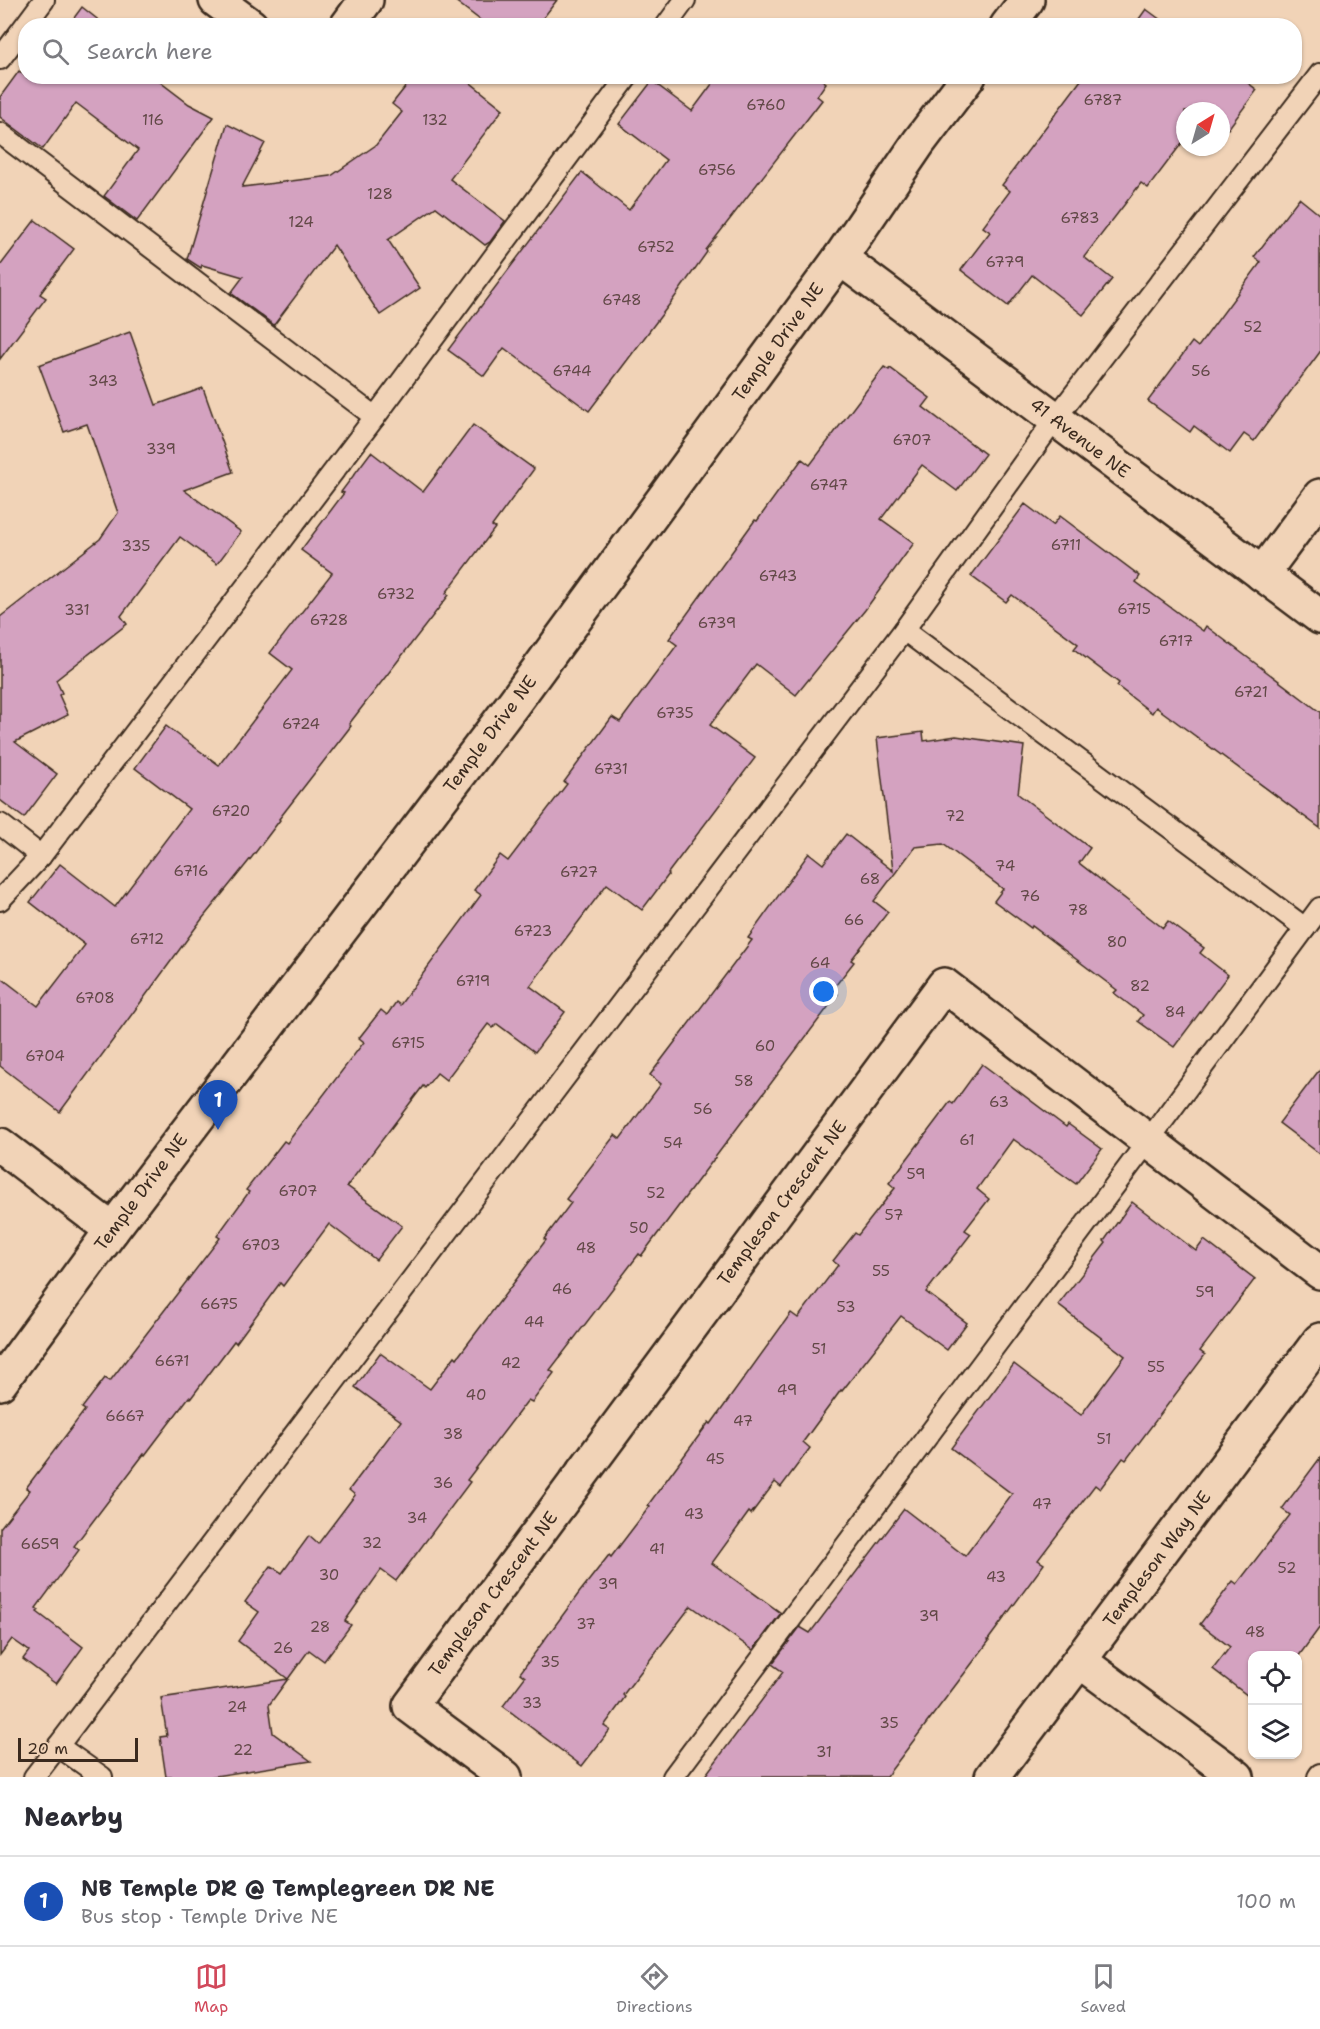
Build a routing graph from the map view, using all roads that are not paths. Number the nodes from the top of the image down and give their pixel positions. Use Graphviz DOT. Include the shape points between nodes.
graph roads {
  1 [pos="44,0"];
  2 [pos="216,0"];
  3 [pos="366,0"];
  4 [pos="685,0"];
  5 [pos="1027,0"];
  6 [pos="30,18"];
  7 [pos="240,18"];
  8 [pos="353,18"];
  9 [pos="672,18"];
  10 [pos="1013,18"];
  11 [pos="18,34"];
  12 [pos="0,58"];
  13 [pos="1320,74"];
  14 [pos="622,84"];
  15 [pos="963,84"];
  16 [pos="0,133"];
  17 [pos="840,258"];
  18 [pos="375,417"];
  19 [pos="1055,419"];
  20 [pos="1320,496"];
  21 [pos="1262,574"];
  22 [pos="1320,618"];
  23 [pos="904,630"];
  24 [pos="0,824"];
  25 [pos="41,856"];
  26 [pos="0,900"];
  27 [pos="1320,908"];
  28 [pos="1305,928"];
  29 [pos="1148,1141"];
  30 [pos="0,1145"];
  31 [pos="112,1230"];
  32 [pos="1320,1272"];
  33 [pos="1320,1340"];
  34 [pos="0,1383"];
  35 [pos="1080,1661"];
  36 [pos="58,1746"];
  37 [pos="34,1777"];
  38 [pos="102,1777"];
  39 [pos="505,1777"];
  40 [pos="674,1777"];
  41 [pos="992,1777"];
  42 [pos="1237,1777"];
  1 -- 6 [label="lane"];
  2 -- 7 [label="street"];
  3 -- 8 [label="street"];
  4 -- 9 [label="lane"];
  5 -- 10 [label="street"];
  11 -- 12 [label="lane"];
  13 -- 19 [label="lane"];
  14 -- 18 [label="lane"];
  15 -- 17 [label="street, Temple Drive NE"];
  16 -- 18 [label="lane"];
  17 -- 19 [label="street, 41 Avenue NE"];
  17 -- 31 [label="street, Temple Drive NE" via="513,705"];
  18 -- 25 [label="lane"];
  19 -- 21 [label="street, 41 Avenue NE"];
  19 -- 23 [label="lane"];
  20 -- 21 [label="street"];
  21 -- 22 [label="street, 41 Avenue NE"];
  23 -- 28 [label="lane"];
  23 -- 36 [label="lane"];
  24 -- 25 [label="lane"];
  25 -- 26 [label="lane"];
  27 -- 28 [label="lane"];
  28 -- 29 [label="lane"];
  29 -- 32 [label="street, Templeson Crescent NE"];
  29 -- 39 [label="street, Templeson Crescent NE" via="944,986 410,1706"];
  29 -- 40 [label="lane"];
  30 -- 31 [label="street"];
  31 -- 34 [label="street, Temple Drive NE"];
  33 -- 35 [label="street, Templeson Way NE"];
  35 -- 41 [label="street, Templeson Way NE"];
  35 -- 42 [label="street"];
  36 -- 37 [label="lane"];
  36 -- 38 [label="lane"];
}
